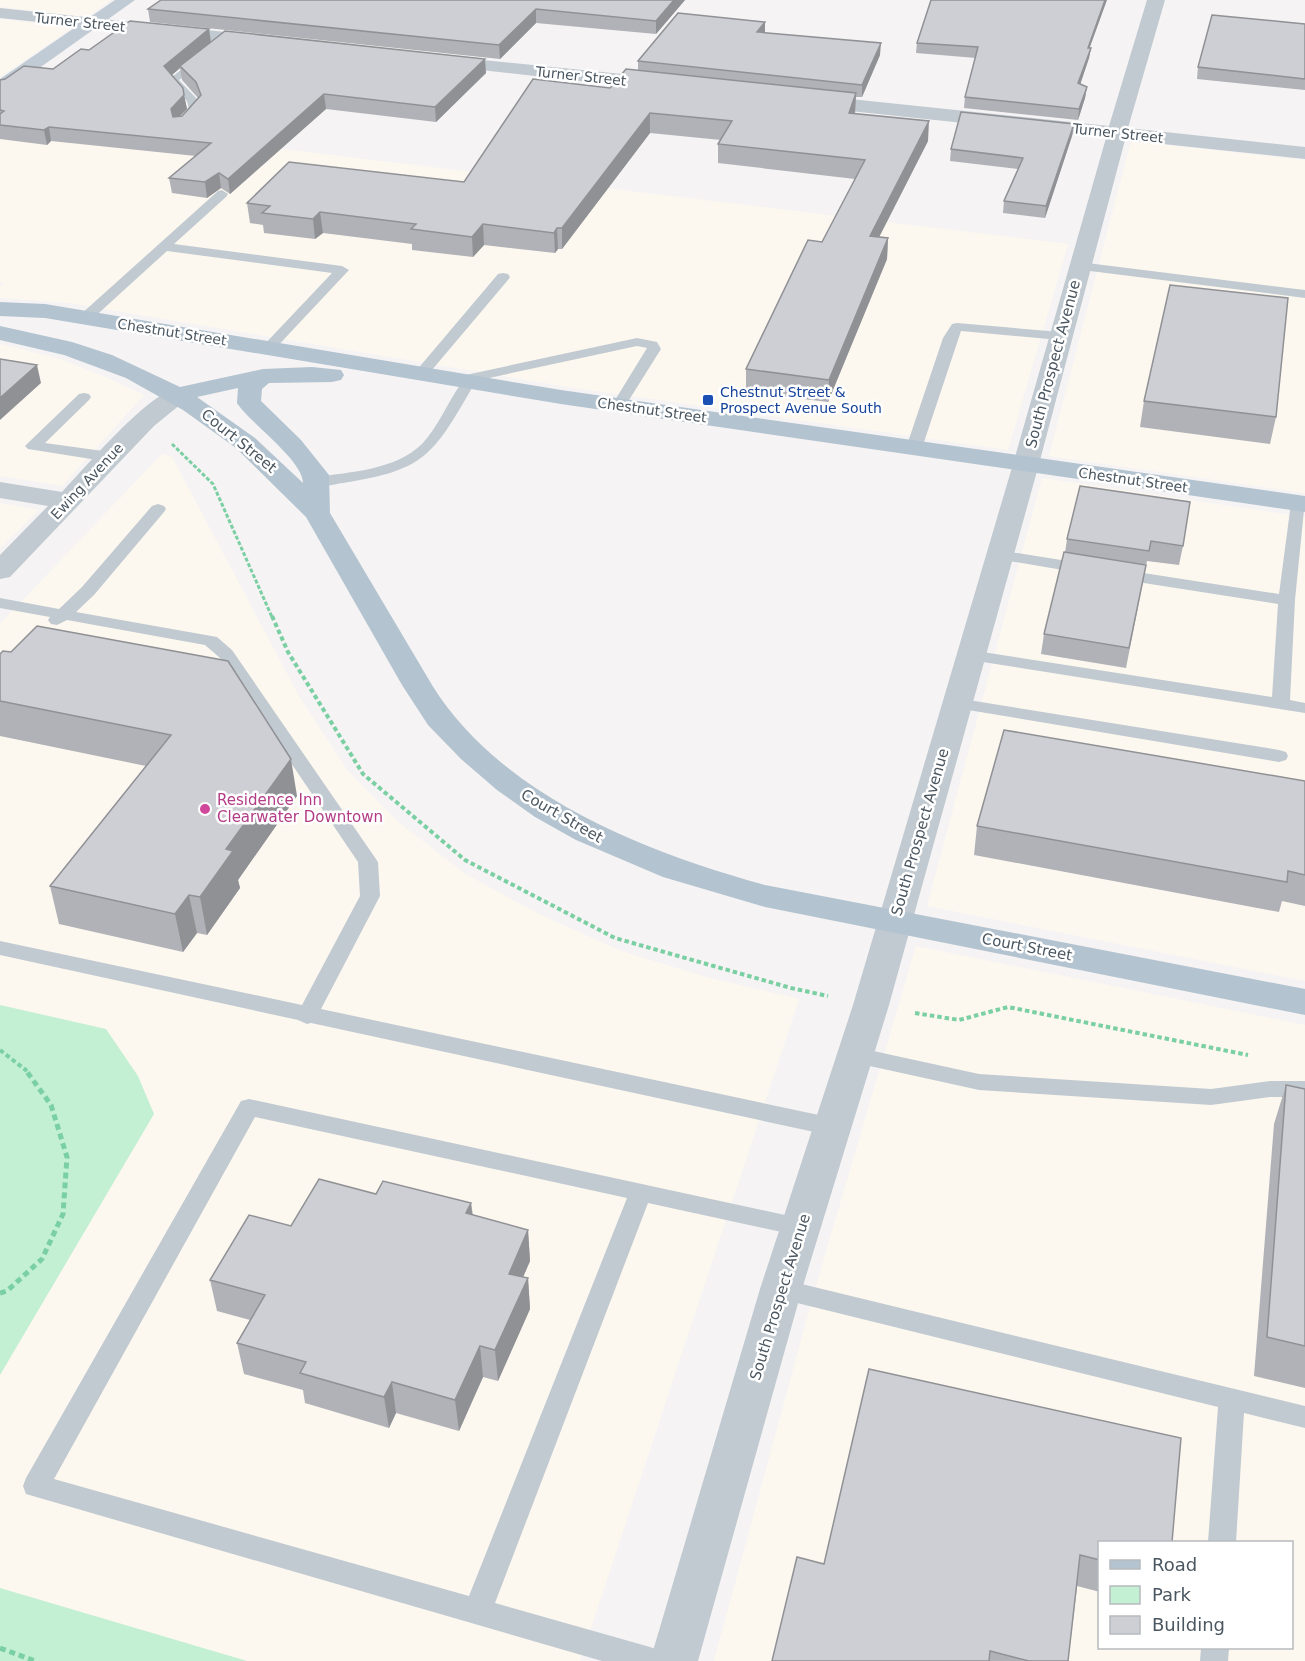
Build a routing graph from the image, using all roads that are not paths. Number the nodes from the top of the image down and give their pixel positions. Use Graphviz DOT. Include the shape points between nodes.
graph roads {
  1 [pos="126,0"];
  2 [pos="1156,0"];
  3 [pos="0,13"];
  4 [pos="92,23"];
  5 [pos="226,38"];
  6 [pos="285,44"];
  7 [pos="428,59"];
  8 [pos="678,86"];
  9 [pos="0,87"];
  10 [pos="797,99"];
  11 [pos="179,127"];
  12 [pos="1118,134"];
  13 [pos="1305,153"];
  14 [pos="222,194"];
  15 [pos="164,247"];
  16 [pos="1079,266"];
  17 [pos="503,277"];
  18 [pos="1305,294"];
  19 [pos="0,309"];
  20 [pos="85,318"];
  21 [pos="0,333"];
  22 [pos="1060,336"];
  23 [pos="268,348"];
  24 [pos="421,374"];
  25 [pos="263,376"];
  26 [pos="463,384"];
  27 [pos="177,395"];
  28 [pos="84,397"];
  29 [pos="619,405"];
  30 [pos="914,448"];
  31 [pos="110,457"];
  32 [pos="1026,464"];
  33 [pos="0,489"];
  34 [pos="316,497"];
  35 [pos="70,501"];
  36 [pos="1302,504"];
  37 [pos="158,509"];
  38 [pos="998,555"];
  39 [pos="0,571"];
  40 [pos="1287,600"];
  41 [pos="0,603"];
  42 [pos="63,615"];
  43 [pos="42,635"];
  44 [pos="970,655"];
  45 [pos="956,703"];
  46 [pos="1281,705"];
  47 [pos="1305,708"];
  48 [pos="1280,756"];
  49 [pos="895,921"];
  50 [pos="0,948"];
  51 [pos="1305,1002"];
  52 [pos="307,1016"];
  53 [pos="855,1055"];
  54 [pos="1305,1089"];
  55 [pos="833,1127"];
  56 [pos="641,1192"];
  57 [pos="800,1227"];
  58 [pos="781,1289"];
  59 [pos="1232,1400"];
  60 [pos="1305,1417"];
  61 [pos="1222,1541"];
  62 [pos="477,1612"];
  63 [pos="650,1661"];
  64 [pos="674,1661"];
  1 -- 4 [label="street"];
  2 -- 12 [label="street, South Prospect Avenue"];
  3 -- 4 [label="street, Turner Street"];
  4 -- 5 [label="street, Turner Street"];
  4 -- 9 [label="street"];
  5 -- 6 [label="street, Turner Street"];
  5 -- 11 [label="lane" via="173,80 192,100 195,110"];
  7 -- 8 [label="street, Turner Street"];
  10 -- 12 [label="street, Turner Street"];
  12 -- 13 [label="street, Turner Street"];
  12 -- 16 [label="street, South Prospect Avenue"];
  14 -- 15 [label="lane"];
  15 -- 20 [label="lane"];
  15 -- 23 [label="lane" via="342,270"];
  16 -- 18 [label="lane"];
  16 -- 22 [label="street, South Prospect Avenue"];
  17 -- 24 [label="lane"];
  19 -- 20 [label="main road, Chestnut Street"];
  20 -- 23 [label="main road, Chestnut Street"];
  21 -- 27 [label="main road, Court Street" via="73,350"];
  22 -- 30 [label="lane" via="957,327"];
  22 -- 32 [label="street, South Prospect Avenue"];
  23 -- 24 [label="main road, Chestnut Street"];
  24 -- 26 [label="main road, Chestnut Street"];
  25 -- 26 [label="main road" via="310,373"];
  25 -- 27 [label="main road"];
  25 -- 34 [label="main road" via="250,387 249,404 292,445 316,476"];
  26 -- 29 [label="main road, Chestnut Street"];
  26 -- 29 [label="lane" via="637,342 652,345 654,349"];
  26 -- 34 [label="lane" via="426,448 412,459 368,473"];
  27 -- 31 [label="street, Ewing Avenue"];
  27 -- 34 [label="main road, Court Street" via="214,417"];
  28 -- 31 [label="lane" via="33,446"];
  29 -- 30 [label="main road, Chestnut Street"];
  30 -- 32 [label="main road, Chestnut Street"];
  31 -- 35 [label="street, Ewing Avenue"];
  32 -- 36 [label="main road, Chestnut Street"];
  32 -- 38 [label="street, South Prospect Avenue"];
  33 -- 35 [label="street"];
  34 -- 49 [label="main road, Court Street" via="415,682 439,717 518,791 610,844 698,878 780,899"];
  35 -- 39 [label="street, Ewing Avenue"];
  36 -- 40 [label="lane"];
  37 -- 42 [label="lane"];
  38 -- 40 [label="lane"];
  38 -- 44 [label="street, South Prospect Avenue"];
  40 -- 46 [label="lane"];
  41 -- 42 [label="lane"];
  42 -- 43 [label="lane"];
  42 -- 52 [label="lane" via="211,641 226,654 368,862 370,896"];
  44 -- 45 [label="street, South Prospect Avenue"];
  44 -- 46 [label="lane"];
  45 -- 48 [label="lane"];
  45 -- 49 [label="street, South Prospect Avenue"];
  46 -- 47 [label="lane"];
  49 -- 51 [label="main road, Court Street"];
  49 -- 53 [label="street, South Prospect Avenue"];
  50 -- 52 [label="lane"];
  52 -- 55 [label="lane"];
  53 -- 54 [label="lane" via="979,1082 1211,1097"];
  53 -- 55 [label="street, South Prospect Avenue"];
  55 -- 57 [label="street, South Prospect Avenue"];
  56 -- 57 [label="lane"];
  56 -- 62 [label="lane"];
  56 -- 62 [label="lane" via="249,1107 36,1486"];
  57 -- 58 [label="street, South Prospect Avenue"];
  58 -- 59 [label="lane"];
  58 -- 64 [label="street, South Prospect Avenue"];
  59 -- 60 [label="lane"];
  59 -- 61 [label="lane"];
  62 -- 63 [label="lane"];
}
